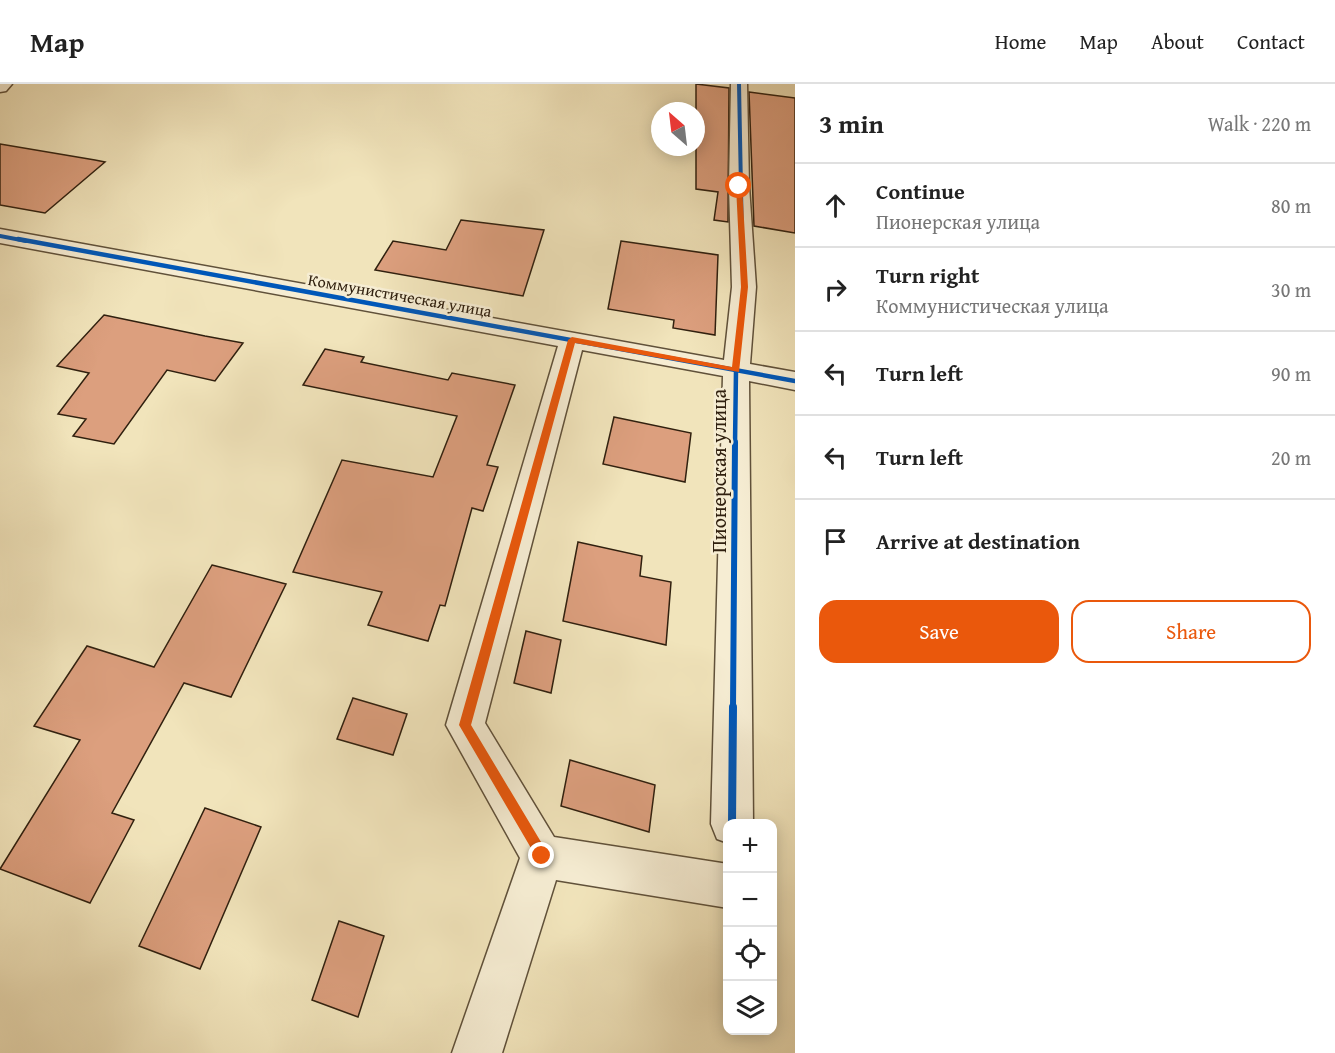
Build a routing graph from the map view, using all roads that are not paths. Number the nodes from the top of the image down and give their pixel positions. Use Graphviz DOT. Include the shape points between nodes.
graph roads {
  1 [pos="4,84"];
  2 [pos="739,84"];
  3 [pos="0,87"];
  4 [pos="0,236"];
  5 [pos="572,340"];
  6 [pos="736,370"];
  7 [pos="795,381"];
  8 [pos="732,819"];
  9 [pos="542,856"];
  10 [pos="723,885"];
  11 [pos="477,1053"];
  1 -- 3 [label="street"];
  2 -- 6 [label="street, Пионерская улица" via="744,287"];
  4 -- 5 [label="street, Коммунистическая улица"];
  5 -- 6 [label="street, Коммунистическая улица"];
  5 -- 9 [label="street" via="465,725"];
  6 -- 7 [label="street, Коммунистическая улица"];
  6 -- 8 [label="street, Пионерская улица"];
  9 -- 10 [label="street"];
  9 -- 11 [label="street"];
}
